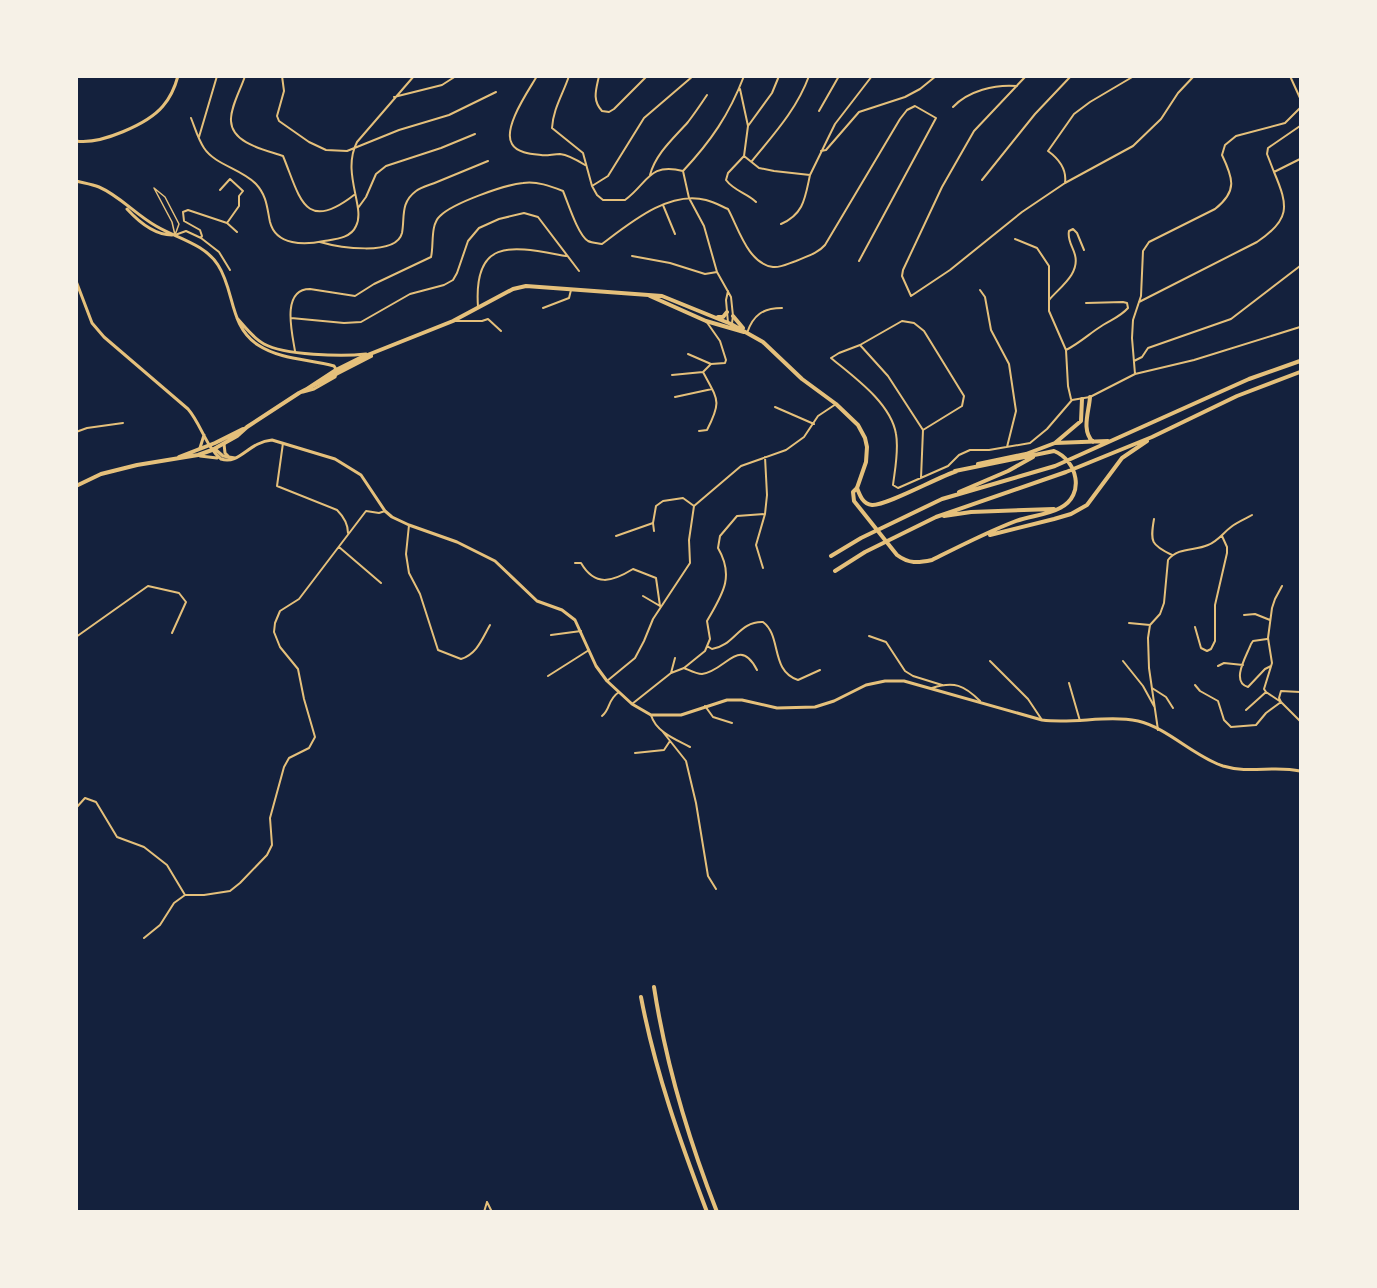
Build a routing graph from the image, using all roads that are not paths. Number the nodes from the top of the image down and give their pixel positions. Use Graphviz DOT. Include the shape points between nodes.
graph roads {
  1 [pos="178,76"];
  2 [pos="217,76"];
  3 [pos="245,76"];
  4 [pos="282,76"];
  5 [pos="414,76"];
  6 [pos="456,76"];
  7 [pos="537,76"];
  8 [pos="569,76"];
  9 [pos="599,76"];
  10 [pos="647,76"];
  11 [pos="693,76"];
  12 [pos="744,76"];
  13 [pos="779,76"];
  14 [pos="809,76"];
  15 [pos="839,76"];
  16 [pos="936,76"];
  17 [pos="1026,76"];
  18 [pos="1071,76"];
  19 [pos="1134,76"];
  20 [pos="1194,76"];
  21 [pos="1290,76"];
  22 [pos="871,77"];
  23 [pos="1017,86"];
  24 [pos="740,88"];
  25 [pos="496,92"];
  26 [pos="707,95"];
  27 [pos="394,97"];
  28 [pos="1300,98"];
  29 [pos="953,107"];
  30 [pos="1300,108"];
  31 [pos="819,111"];
  32 [pos="191,118"];
  33 [pos="748,126"];
  34 [pos="1300,126"];
  35 [pos="475,134"];
  36 [pos="199,137"];
  37 [pos="76,141"];
  38 [pos="352,150"];
  39 [pos="820,152"];
  40 [pos="744,156"];
  41 [pos="1300,159"];
  42 [pos="752,161"];
  43 [pos="488,162"];
  44 [pos="586,165"];
  45 [pos="683,171"];
  46 [pos="1274,172"];
  47 [pos="810,175"];
  48 [pos="650,176"];
  49 [pos="982,180"];
  50 [pos="76,181"];
  51 [pos="1065,183"];
  52 [pos="592,186"];
  53 [pos="220,190"];
  54 [pos="354,195"];
  55 [pos="689,198"];
  56 [pos="756,202"];
  57 [pos="663,205"];
  58 [pos="358,208"];
  59 [pos="228,223"];
  60 [pos="781,224"];
  61 [pos="237,232"];
  62 [pos="675,234"];
  63 [pos="175,235"];
  64 [pos="201,238"];
  65 [pos="1015,239"];
  66 [pos="319,242"];
  67 [pos="1084,250"];
  68 [pos="566,256"];
  69 [pos="632,256"];
  70 [pos="859,261"];
  71 [pos="1300,266"];
  72 [pos="230,270"];
  73 [pos="579,271"];
  74 [pos="717,272"];
  75 [pos="76,281"];
  76 [pos="572,290"];
  77 [pos="980,290"];
  78 [pos="728,291"];
  79 [pos="646,295"];
  80 [pos="1048,302"];
  81 [pos="1139,302"];
  82 [pos="1086,303"];
  83 [pos="478,307"];
  84 [pos="543,308"];
  85 [pos="782,308"];
  86 [pos="727,312"];
  87 [pos="235,314"];
  88 [pos="689,314"];
  89 [pos="733,316"];
  90 [pos="714,317"];
  91 [pos="291,318"];
  92 [pos="453,321"];
  93 [pos="706,321"];
  94 [pos="729,326"];
  95 [pos="1300,327"];
  96 [pos="501,331"];
  97 [pos="747,333"];
  98 [pos="860,345"];
  99 [pos="1066,350"];
  100 [pos="295,351"];
  101 [pos="379,352"];
  102 [pos="688,354"];
  103 [pos="1134,361"];
  104 [pos="1300,361"];
  105 [pos="711,363"];
  106 [pos="336,371"];
  107 [pos="703,372"];
  108 [pos="1300,372"];
  109 [pos="1135,374"];
  110 [pos="672,375"];
  111 [pos="712,389"];
  112 [pos="299,393"];
  113 [pos="675,397"];
  114 [pos="1090,397"];
  115 [pos="1082,399"];
  116 [pos="1072,400"];
  117 [pos="836,404"];
  118 [pos="775,407"];
  119 [pos="123,423"];
  120 [pos="814,424"];
  121 [pos="248,427"];
  122 [pos="923,430"];
  123 [pos="699,431"];
  124 [pos="76,432"];
  125 [pos="204,433"];
  126 [pos="1152,437"];
  127 [pos="1112,440"];
  128 [pos="1094,442"];
  129 [pos="283,443"];
  130 [pos="1055,443"];
  131 [pos="224,444"];
  132 [pos="1007,447"];
  133 [pos="212,448"];
  134 [pos="198,453"];
  135 [pos="1036,455"];
  136 [pos="765,457"];
  137 [pos="230,458"];
  138 [pos="237,458"];
  139 [pos="221,459"];
  140 [pos="955,471"];
  141 [pos="921,478"];
  142 [pos="76,486"];
  143 [pos="857,488"];
  144 [pos="942,499"];
  145 [pos="694,506"];
  146 [pos="1060,508"];
  147 [pos="385,511"];
  148 [pos="765,514"];
  149 [pos="1252,515"];
  150 [pos="936,517"];
  151 [pos="1154,519"];
  152 [pos="652,523"];
  153 [pos="409,525"];
  154 [pos="654,531"];
  155 [pos="348,533"];
  156 [pos="616,536"];
  157 [pos="1221,536"];
  158 [pos="978,538"];
  159 [pos="339,547"];
  160 [pos="1172,555"];
  161 [pos="831,556"];
  162 [pos="575,563"];
  163 [pos="764,568"];
  164 [pos="836,571"];
  165 [pos="381,583"];
  166 [pos="1282,586"];
  167 [pos="643,596"];
  168 [pos="660,606"];
  169 [pos="1244,615"];
  170 [pos="1270,620"];
  171 [pos="1129,623"];
  172 [pos="490,625"];
  173 [pos="1150,625"];
  174 [pos="1195,627"];
  175 [pos="581,631"];
  176 [pos="172,633"];
  177 [pos="551,635"];
  178 [pos="869,636"];
  179 [pos="76,637"];
  180 [pos="1268,639"];
  181 [pos="707,646"];
  182 [pos="589,650"];
  183 [pos="675,658"];
  184 [pos="990,661"];
  185 [pos="1123,661"];
  186 [pos="1243,665"];
  187 [pos="1218,666"];
  188 [pos="1271,666"];
  189 [pos="684,668"];
  190 [pos="757,670"];
  191 [pos="820,670"];
  192 [pos="671,673"];
  193 [pos="548,676"];
  194 [pos="607,681"];
  195 [pos="1069,683"];
  196 [pos="942,685"];
  197 [pos="1195,685"];
  198 [pos="932,688"];
  199 [pos="1152,688"];
  200 [pos="619,692"];
  201 [pos="1266,692"];
  202 [pos="1300,692"];
  203 [pos="1281,702"];
  204 [pos="982,703"];
  205 [pos="632,704"];
  206 [pos="705,706"];
  207 [pos="1173,708"];
  208 [pos="1155,709"];
  209 [pos="1246,710"];
  210 [pos="651,715"];
  211 [pos="602,716"];
  212 [pos="1042,720"];
  213 [pos="1080,721"];
  214 [pos="1300,721"];
  215 [pos="732,723"];
  216 [pos="1158,730"];
  217 [pos="663,732"];
  218 [pos="670,741"];
  219 [pos="690,747"];
  220 [pos="634,753"];
  221 [pos="1300,771"];
  222 [pos="76,808"];
  223 [pos="716,890"];
  224 [pos="185,895"];
  225 [pos="144,938"];
  226 [pos="654,987"];
  227 [pos="641,997"];
  228 [pos="484,1212"];
  229 [pos="492,1212"];
  230 [pos="707,1212"];
  231 [pos="717,1212"];
  1 -- 37 [label="main road" via="172,93 158,111 110,138"];
  2 -- 36 [label="street"];
  3 -- 54 [label="street" via="231,120 245,142 283,156 297,194 314,211 334,209"];
  4 -- 38 [label="street" via="279,121 326,150"];
  5 -- 27 [label="street"];
  6 -- 27 [label="street" via="442,85"];
  7 -- 44 [label="street" via="512,122 511,143 518,150 559,154"];
  8 -- 44 [label="street" via="552,115 552,128 583,153"];
  9 -- 10 [label="street" via="596,104 609,112"];
  11 -- 52 [label="street" via="644,118 608,176"];
  12 -- 24 [label="street"];
  13 -- 33 [label="street" via="772,93"];
  14 -- 42 [label="street" via="798,103"];
  15 -- 31 [label="street"];
  16 -- 39 [label="street" via="905,97 860,112"];
  17 -- 23 [label="street"];
  18 -- 49 [label="street"];
  19 -- 51 [label="street" via="1074,114 1047,151 1062,166"];
  20 -- 51 [label="street" via="1161,119 1133,146"];
  21 -- 28 [label="street"];
  22 -- 39 [label="street" via="834,124"];
  23 -- 29 [label="street" via="977,92"];
  23 -- 51 [label="street" via="974,131 942,187 903,270 911,296"];
  24 -- 33 [label="street"];
  24 -- 45 [label="street" via="718,130"];
  25 -- 38 [label="street"];
  26 -- 48 [label="street" via="654,163"];
  27 -- 38 [label="street"];
  30 -- 81 [label="street" via="1285,123 1236,136 1225,145 1222,155 1232,177 1231,190 1215,209 1149,242 1143,251"];
  32 -- 36 [label="street"];
  33 -- 40 [label="street"];
  34 -- 46 [label="street" via="1268,148"];
  35 -- 58 [label="street" via="386,166 376,174"];
  36 -- 66 [label="street" via="212,156 256,184 267,202 274,232 295,243"];
  38 -- 54 [label="street"];
  39 -- 47 [label="street"];
  40 -- 42 [label="street"];
  40 -- 56 [label="street" via="726,180"];
  41 -- 46 [label="street"];
  42 -- 47 [label="street" via="759,168"];
  43 -- 66 [label="street" via="417,190 406,202 402,233 396,242 364,249"];
  44 -- 52 [label="street"];
  45 -- 48 [label="street" via="660,168"];
  45 -- 55 [label="street"];
  46 -- 81 [label="street" via="1285,210 1273,231"];
  47 -- 60 [label="street" via="799,210 794,218"];
  48 -- 52 [label="street" via="625,200 603,200"];
  50 -- 63 [label="main road" via="100,187 146,225"];
  53 -- 59 [label="street" via="230,179 243,191"];
  54 -- 58 [label="street"];
  55 -- 57 [label="street"];
  55 -- 70 [label="street" via="728,209 752,256 765,265 784,265 814,254 825,244 900,119 915,106 936,118"];
  55 -- 74 [label="street" via="704,226"];
  57 -- 62 [label="street"];
  57 -- 91 [label="street" via="602,244 585,239 563,191 544,184 524,183 492,191 440,216 431,257 356,296 304,289 297,292 292,300"];
  58 -- 66 [label="street" via="353,231"];
  59 -- 61 [label="street"];
  59 -- 64 [label="street" via="185,211 184,221 200,230"];
  63 -- 63 [label="lane" via="179,224 165,197 154,188"];
  63 -- 64 [label="street" via="186,231"];
  63 -- 87 [label="main road" via="203,250 218,265"];
  64 -- 72 [label="street" via="219,252"];
  65 -- 80 [label="street" via="1037,248 1044,256 1049,266"];
  67 -- 80 [label="street" via="1077,233 1069,231 1076,267"];
  68 -- 73 [label="street"];
  68 -- 83 [label="street" via="522,248 494,252 484,266 477,289"];
  68 -- 91 [label="street" via="538,217 524,213 479,228 468,241 453,280 444,285 410,294 361,322"];
  69 -- 74 [label="street" via="705,274"];
  71 -- 103 [label="street" via="1231,319 1148,348"];
  74 -- 78 [label="street"];
  75 -- 125 [label="main road" via="92,323 104,338 188,410"];
  76 -- 79 [label="main road"];
  76 -- 83 [label="main road" via="526,286"];
  76 -- 84 [label="street" via="569,298"];
  77 -- 132 [label="street" via="991,330 1009,363 1016,411"];
  78 -- 86 [label="street"];
  78 -- 89 [label="street"];
  79 -- 88 [label="main road"];
  79 -- 90 [label="main road" via="672,299"];
  80 -- 99 [label="street"];
  81 -- 103 [label="street" via="1133,321"];
  82 -- 99 [label="street" via="1123,302 1128,308"];
  83 -- 92 [label="main road"];
  85 -- 97 [label="street" via="762,310 751,321"];
  86 -- 90 [label="main road"];
  86 -- 94 [label="street"];
  87 -- 100 [label="main road" via="264,344"];
  87 -- 106 [label="main road" via="243,331 258,345 288,357 331,365"];
  88 -- 93 [label="main road"];
  88 -- 94 [label="main road"];
  89 -- 94 [label="street"];
  89 -- 97 [label="main road"];
  90 -- 94 [label="main road"];
  91 -- 100 [label="street"];
  92 -- 96 [label="street" via="488,319"];
  92 -- 101 [label="main road"];
  93 -- 94 [label="main road"];
  93 -- 105 [label="street" via="726,357 725,363"];
  94 -- 97 [label="main road"];
  95 -- 109 [label="street"];
  97 -- 117 [label="main road"];
  98 -- 122 [label="street" via="888,376"];
  98 -- 122 [label="street" via="902,321 914,323 924,331 964,396 962,406"];
  98 -- 141 [label="street" via="831,358 865,386 893,422 897,436 893,485 898,488"];
  99 -- 116 [label="street"];
  100 -- 101 [label="main road" via="354,355"];
  101 -- 106 [label="main road"];
  102 -- 105 [label="street"];
  103 -- 109 [label="street"];
  104 -- 127 [label="main road" via="1249,379"];
  105 -- 107 [label="street"];
  106 -- 112 [label="main road"];
  106 -- 112 [label="main road" via="335,377"];
  107 -- 110 [label="street"];
  107 -- 111 [label="street"];
  108 -- 126 [label="main road" via="1237,396"];
  109 -- 114 [label="street"];
  111 -- 113 [label="street"];
  111 -- 123 [label="street" via="717,399 716,412 707,430"];
  112 -- 121 [label="main road"];
  114 -- 115 [label="street"];
  114 -- 128 [label="main road" via="1086,428 1087,436"];
  115 -- 116 [label="street"];
  115 -- 130 [label="main road" via="1081,420"];
  116 -- 132 [label="street" via="1030,443"];
  117 -- 120 [label="street" via="818,416"];
  117 -- 143 [label="main road" via="851,416 865,438 866,462"];
  118 -- 120 [label="street"];
  119 -- 124 [label="street"];
  120 -- 136 [label="street" via="786,450"];
  121 -- 131 [label="main road"];
  121 -- 133 [label="main road"];
  122 -- 141 [label="street"];
  125 -- 133 [label="main road"];
  125 -- 134 [label="main road"];
  126 -- 150 [label="main road"];
  126 -- 158 [label="main road" via="1122,458 1087,505 1071,514"];
  127 -- 128 [label="main road"];
  127 -- 144 [label="main road" via="1055,466"];
  128 -- 130 [label="main road"];
  129 -- 138 [label="main road" via="262,441"];
  129 -- 147 [label="main road" via="335,459 361,475"];
  129 -- 155 [label="street" via="277,486 337,510"];
  130 -- 140 [label="main road"];
  131 -- 133 [label="main road"];
  131 -- 137 [label="main road"];
  132 -- 141 [label="street" via="970,450"];
  133 -- 134 [label="main road"];
  133 -- 137 [label="main road"];
  133 -- 139 [label="main road"];
  134 -- 139 [label="main road"];
  134 -- 142 [label="main road" via="101,474"];
  135 -- 140 [label="main road"];
  135 -- 144 [label="main road"];
  135 -- 146 [label="main road" via="1053,451 1060,454 1077,477 1073,496"];
  136 -- 145 [label="street" via="741,466"];
  136 -- 148 [label="street"];
  137 -- 138 [label="main road"];
  138 -- 139 [label="main road"];
  140 -- 143 [label="main road" via="878,504 866,502"];
  143 -- 158 [label="main road" via="854,501 905,561 932,560"];
  144 -- 161 [label="main road"];
  145 -- 152 [label="street" via="683,498 663,501 656,506"];
  145 -- 168 [label="street" via="690,563"];
  146 -- 150 [label="main road"];
  146 -- 158 [label="main road"];
  147 -- 153 [label="main road"];
  147 -- 155 [label="street" via="366,511"];
  148 -- 163 [label="street" via="756,545"];
  148 -- 181 [label="street" via="737,516 720,536 718,548 727,564 725,586 707,621"];
  149 -- 157 [label="street"];
  150 -- 164 [label="main road"];
  151 -- 160 [label="street" via="1153,542"];
  152 -- 154 [label="street"];
  152 -- 156 [label="street"];
  153 -- 172 [label="street" via="409,573 438,650 461,659 469,656"];
  153 -- 175 [label="main road" via="495,561 537,601 562,609"];
  155 -- 159 [label="street"];
  157 -- 160 [label="street" via="1204,547"];
  157 -- 174 [label="street" via="1227,553 1215,605 1215,640 1211,649 1201,648"];
  159 -- 165 [label="street"];
  159 -- 224 [label="street" via="299,599 280,610 275,623 277,642 296,663 300,674 315,737 309,748 286,761 270,818 271,849 230,891"];
  160 -- 173 [label="street" via="1167,565 1164,603"];
  162 -- 168 [label="street" via="581,563 587,574 600,580 621,577 633,569 656,578"];
  166 -- 170 [label="street"];
  167 -- 168 [label="street"];
  168 -- 194 [label="street" via="635,658"];
  169 -- 170 [label="street" via="1255,614"];
  170 -- 180 [label="street"];
  171 -- 173 [label="street"];
  173 -- 199 [label="street"];
  175 -- 177 [label="street"];
  175 -- 182 [label="main road"];
  176 -- 179 [label="street" via="186,602 179,593 148,586"];
  178 -- 196 [label="street" via="886,642 905,671"];
  180 -- 186 [label="street" via="1253,641"];
  180 -- 188 [label="street"];
  181 -- 189 [label="street"];
  181 -- 191 [label="street" via="725,646 747,626 763,622 770,629 779,664 792,678 798,680"];
  182 -- 193 [label="street"];
  182 -- 194 [label="main road"];
  183 -- 192 [label="street"];
  184 -- 212 [label="street" via="1028,699"];
  185 -- 208 [label="street"];
  186 -- 187 [label="street"];
  186 -- 188 [label="street" via="1239,678 1248,687"];
  188 -- 201 [label="street" via="1264,686"];
  189 -- 190 [label="street" via="701,674 746,655"];
  189 -- 192 [label="street"];
  192 -- 205 [label="street"];
  194 -- 200 [label="main road"];
  195 -- 213 [label="street"];
  196 -- 198 [label="street"];
  196 -- 204 [label="street" via="960,686"];
  197 -- 203 [label="street" via="1218,702 1231,727 1256,725"];
  198 -- 204 [label="main road"];
  198 -- 206 [label="main road" via="885,681 815,707 777,708 742,700"];
  199 -- 207 [label="street"];
  199 -- 208 [label="street"];
  200 -- 205 [label="main road"];
  200 -- 211 [label="street"];
  201 -- 203 [label="street"];
  201 -- 209 [label="street"];
  202 -- 203 [label="street" via="1281,691"];
  203 -- 214 [label="street"];
  204 -- 212 [label="main road"];
  205 -- 210 [label="main road"];
  206 -- 210 [label="main road" via="681,715"];
  206 -- 215 [label="street" via="712,717"];
  208 -- 216 [label="street"];
  210 -- 217 [label="street"];
  212 -- 213 [label="main road"];
  213 -- 216 [label="main road" via="1139,721"];
  216 -- 221 [label="main road" via="1225,767"];
  217 -- 218 [label="street"];
  217 -- 219 [label="street"];
  218 -- 220 [label="street" via="664,750"];
  218 -- 223 [label="street" via="686,761 708,876"];
  222 -- 224 [label="street" via="85,798 96,802 117,837 144,847 167,865"];
  224 -- 225 [label="street"];
  226 -- 231 [label="main road" via="683,1118"];
  227 -- 230 [label="main road" via="664,1093"];
  228 -- 229 [label="street" via="487,1202"];
}
